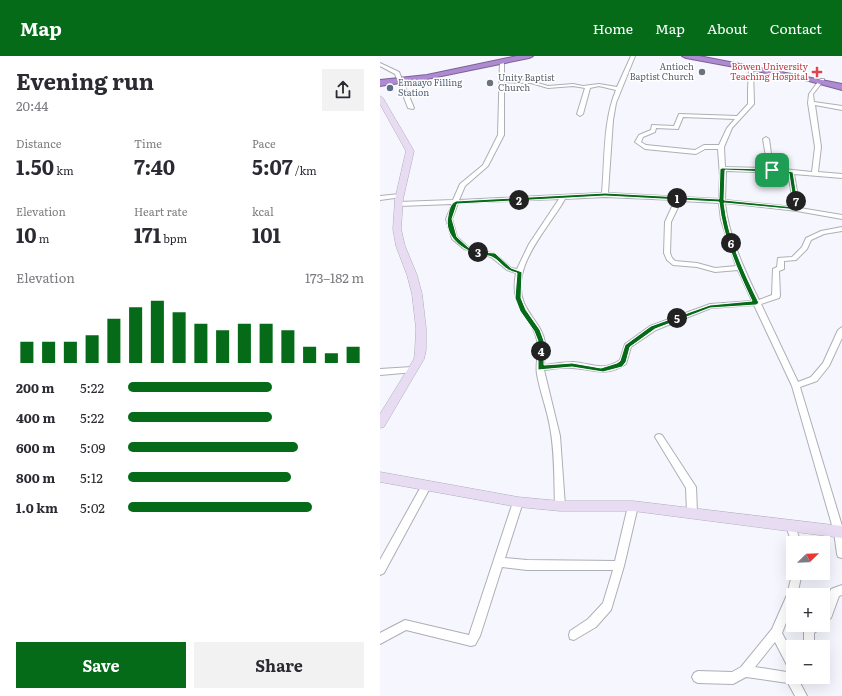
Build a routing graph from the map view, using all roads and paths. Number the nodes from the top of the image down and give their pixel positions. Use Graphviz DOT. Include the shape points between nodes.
graph roads {
  1 [pos="529,56"];
  2 [pos="633,56"];
  3 [pos="686,56"];
  4 [pos="502,62"];
  5 [pos="380,64"];
  6 [pos="752,68"];
  7 [pos="503,80"];
  8 [pos="401,81"];
  9 [pos="819,81"];
  10 [pos="380,83"];
  11 [pos="588,86"];
  12 [pos="842,86"];
  13 [pos="619,89"];
  14 [pos="380,98"];
  15 [pos="811,103"];
  16 [pos="383,108"];
  17 [pos="411,108"];
  18 [pos="842,108"];
  19 [pos="580,114"];
  20 [pos="739,118"];
  21 [pos="766,139"];
  22 [pos="721,147"];
  23 [pos="722,169"];
  24 [pos="772,170"];
  25 [pos="791,172"];
  26 [pos="815,173"];
  27 [pos="842,176"];
  28 [pos="605,195"];
  29 [pos="380,198"];
  30 [pos="562,198"];
  31 [pos="679,198"];
  32 [pos="399,200"];
  33 [pos="722,201"];
  34 [pos="456,202"];
  35 [pos="797,209"];
  36 [pos="842,217"];
  37 [pos="842,229"];
  38 [pos="740,268"];
  39 [pos="520,272"];
  40 [pos="756,303"];
  41 [pos="842,330"];
  42 [pos="540,368"];
  43 [pos="412,370"];
  44 [pos="380,372"];
  45 [pos="796,386"];
  46 [pos="380,424"];
  47 [pos="659,437"];
  48 [pos="380,477"];
  49 [pos="426,486"];
  50 [pos="518,502"];
  51 [pos="560,506"];
  52 [pos="633,506"];
  53 [pos="692,512"];
  54 [pos="791,526"];
  55 [pos="841,532"];
  56 [pos="794,536"];
  57 [pos="842,554"];
  58 [pos="499,562"];
  59 [pos="619,566"];
  60 [pos="380,570"];
  61 [pos="795,580"];
  62 [pos="842,590"];
  63 [pos="830,605"];
  64 [pos="776,633"];
  65 [pos="574,635"];
  66 [pos="380,639"];
  67 [pos="786,652"];
  68 [pos="745,671"];
  69 [pos="786,675"];
  70 [pos="698,678"];
  71 [pos="796,684"];
  72 [pos="801,696"];
  1 -- 4 [label="highway"];
  2 -- 13 [label="street"];
  3 -- 6 [label="highway"];
  4 -- 7 [label="street"];
  4 -- 8 [label="highway"];
  5 -- 8 [label="street" via="396,71"];
  6 -- 9 [label="highway"];
  6 -- 20 [label="street" via="751,104"];
  7 -- 11 [label="street" via="531,82 548,87"];
  7 -- 34 [label="street" via="501,135 485,166 462,185"];
  8 -- 10 [label="highway"];
  8 -- 17 [label="street"];
  9 -- 12 [label="highway"];
  9 -- 15 [label="street" via="811,94"];
  11 -- 13 [label="street" via="599,85"];
  11 -- 19 [label="street"];
  13 -- 28 [label="street" via="610,120"];
  14 -- 16 [label="street"];
  15 -- 18 [label="street"];
  15 -- 26 [label="street" via="818,147"];
  16 -- 32 [label="street" via="410,151"];
  20 -- 22 [label="street" via="730,128"];
  20 -- 22 [label="street" via="681,115 676,128 654,126 652,131 641,136 638,142 645,147 696,152 704,147"];
  21 -- 24 [label="street"];
  22 -- 23 [label="street"];
  23 -- 24 [label="street"];
  23 -- 33 [label="street"];
  24 -- 25 [label="street"];
  25 -- 26 [label="street"];
  25 -- 35 [label="street"];
  26 -- 27 [label="street"];
  28 -- 30 [label="street"];
  28 -- 31 [label="street"];
  29 -- 32 [label="street"];
  30 -- 34 [label="street"];
  30 -- 39 [label="street" via="549,222 528,251"];
  31 -- 33 [label="street"];
  31 -- 38 [label="street" via="668,222 669,259 673,263 698,265 715,270"];
  32 -- 34 [label="street"];
  32 -- 43 [label="street" via="396,227 412,278 422,335 422,348"];
  33 -- 35 [label="street"];
  33 -- 38 [label="street" via="724,220"];
  34 -- 39 [label="street" via="449,219 454,238 466,248 493,255 509,269"];
  35 -- 36 [label="street"];
  37 -- 40 [label="street" via="813,236 794,259 780,259 781,269 776,270 776,296"];
  38 -- 40 [label="street"];
  39 -- 42 [label="street" via="518,298 541,341"];
  40 -- 42 [label="street" via="710,306 653,328 628,346 623,362 612,368 596,371 572,365"];
  40 -- 45 [label="street"];
  41 -- 45 [label="street" via="826,364 814,379"];
  42 -- 51 [label="street" via="556,436"];
  43 -- 44 [label="street"];
  43 -- 46 [label="street"];
  45 -- 55 [label="street"];
  47 -- 53 [label="street" via="691,486"];
  48 -- 49 [label="street"];
  49 -- 50 [label="street"];
  49 -- 60 [label="street"];
  50 -- 51 [label="street"];
  50 -- 58 [label="street"];
  51 -- 52 [label="street"];
  52 -- 53 [label="street"];
  52 -- 59 [label="street"];
  53 -- 54 [label="street"];
  54 -- 55 [label="street"];
  54 -- 56 [label="street"];
  55 -- 57 [label="street"];
  58 -- 59 [label="street" via="527,565"];
  58 -- 66 [label="street" via="475,636 471,641 405,625"];
  59 -- 65 [label="street" via="607,606 592,623"];
  61 -- 64 [label="street"];
  62 -- 63 [label="street" via="834,592"];
  64 -- 67 [label="street"];
  64 -- 68 [label="street"];
  68 -- 69 [label="street"];
  68 -- 70 [label="street" via="733,678"];
  71 -- 72 [label="street"];
}
